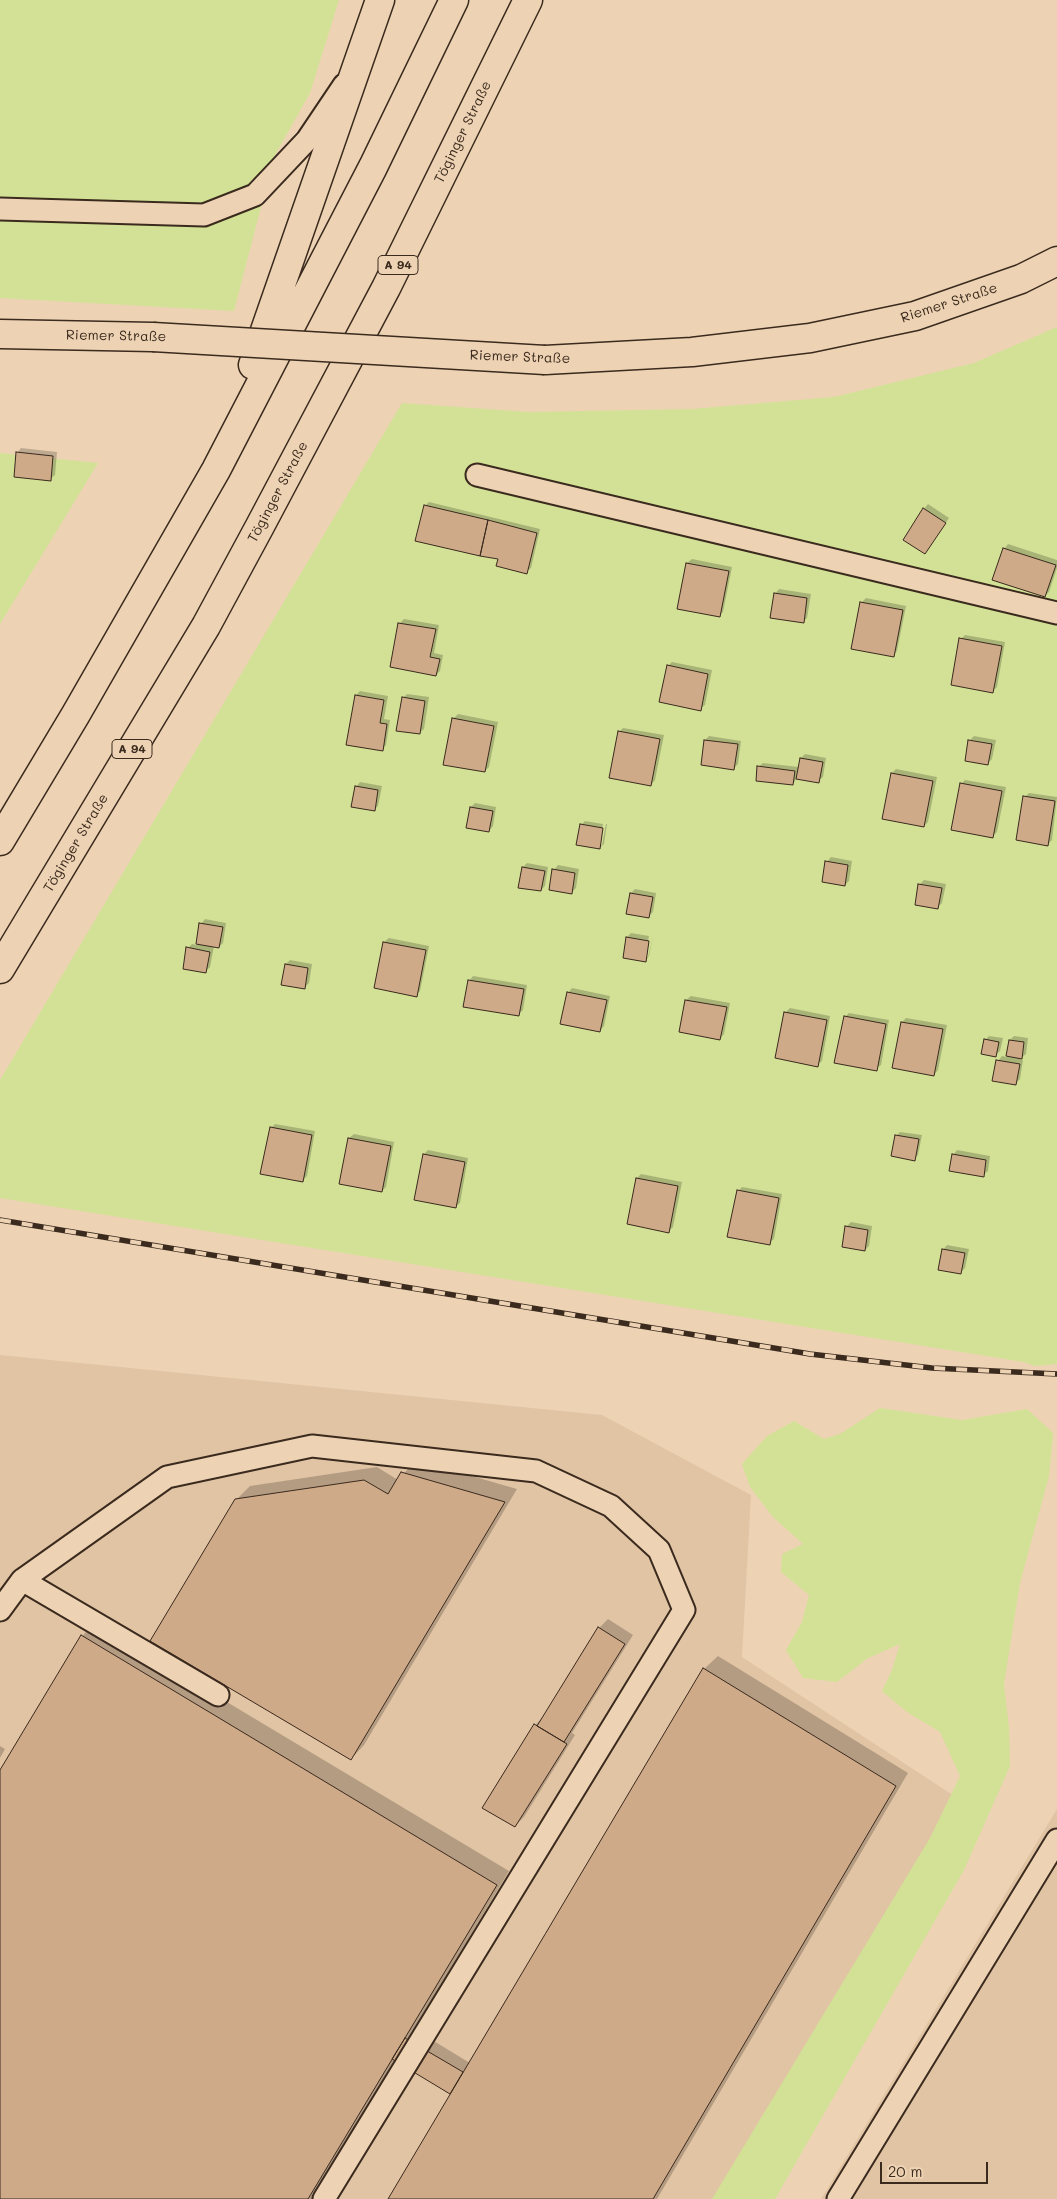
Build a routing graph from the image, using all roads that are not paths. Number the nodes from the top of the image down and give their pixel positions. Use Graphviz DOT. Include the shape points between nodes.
graph roads {
  1 [pos="380,0"];
  2 [pos="454,0"];
  3 [pos="528,0"];
  4 [pos="357,66"];
  5 [pos="0,209"];
  6 [pos="1057,262"];
  7 [pos="0,334"];
  8 [pos="216,470"];
  9 [pos="477,476"];
  10 [pos="1057,613"];
  11 [pos="0,841"];
  12 [pos="0,969"];
  13 [pos="22,1580"];
  14 [pos="1,1606"];
  15 [pos="218,1695"];
  16 [pos="1057,1840"];
  17 [pos="324,2199"];
  18 [pos="838,2199"];
  1 -- 4 [label="main road"];
  2 -- 8 [label="main road" via="373,167"];
  3 -- 12 [label="main road, Töginger Straße / A 94" via="386,288 247,551 206,626"];
  4 -- 5 [label="lane" via="306,140 255,195 204,215"];
  4 -- 8 [label="main road"];
  6 -- 7 [label="main road, Riemer Straße, bridge" via="1021,279 916,316 810,338 692,352 545,360 153,337"];
  8 -- 11 [label="main road"];
  9 -- 10 [label="lane"];
  13 -- 14 [label="lane"];
  13 -- 15 [label="lane"];
  13 -- 17 [label="lane" via="167,1477 312,1446 536,1471 611,1506 659,1550 684,1610"];
  16 -- 18 [label="lane"];
}
